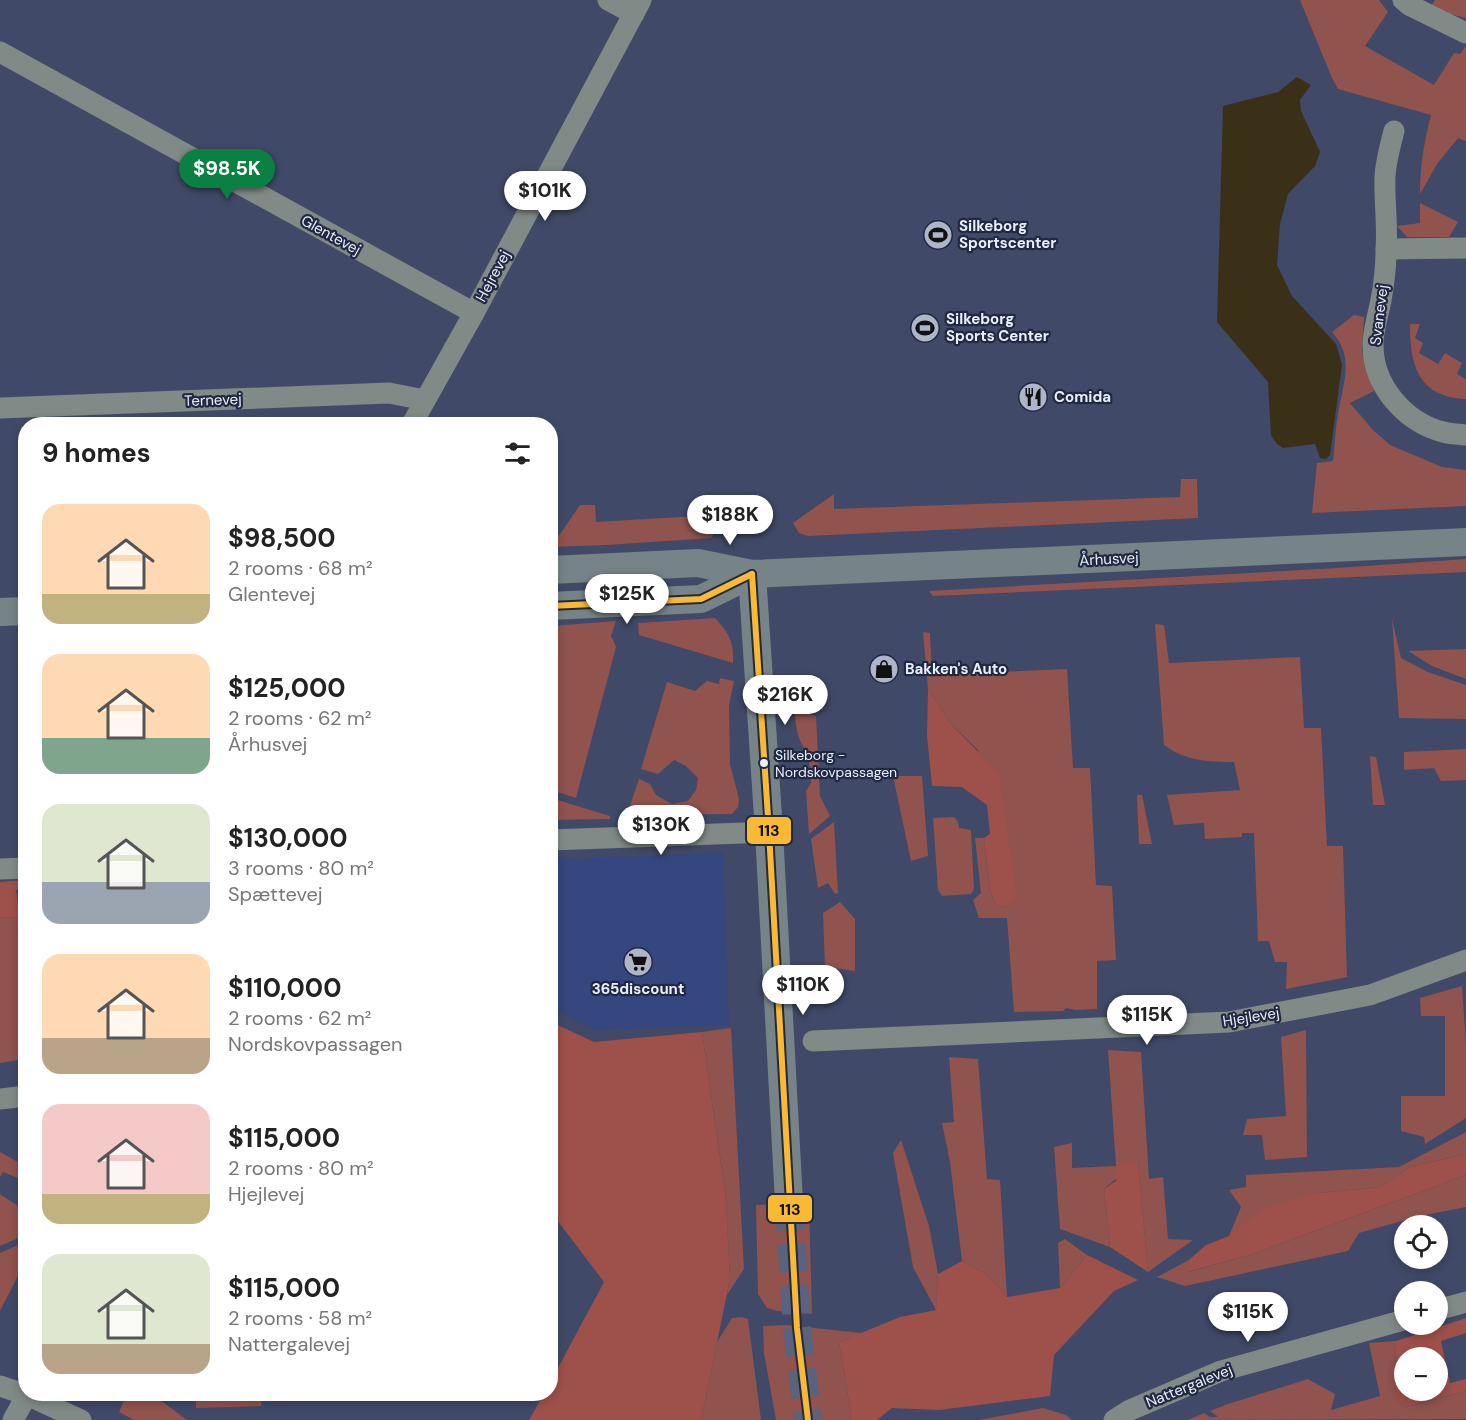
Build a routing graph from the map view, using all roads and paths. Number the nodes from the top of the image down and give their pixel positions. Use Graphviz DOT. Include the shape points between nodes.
graph roads {
  1 [pos="608,0"];
  2 [pos="1403,0"];
  3 [pos="637,7"];
  4 [pos="1466,33"];
  5 [pos="0,52"];
  6 [pos="1394,131"];
  7 [pos="1466,248"];
  8 [pos="1386,249"];
  9 [pos="474,313"];
  10 [pos="425,400"];
  11 [pos="0,408"];
  12 [pos="416,417"];
  13 [pos="1466,435"];
  14 [pos="1466,542"];
  15 [pos="558,570"];
  16 [pos="752,574"];
  17 [pos="558,606"];
  18 [pos="18,611"];
  19 [pos="0,612"];
  20 [pos="770,832"];
  21 [pos="558,840"];
  22 [pos="18,868"];
  23 [pos="0,869"];
  24 [pos="1466,960"];
  25 [pos="813,1041"];
  26 [pos="18,1097"];
  27 [pos="0,1099"];
  28 [pos="789,1202"];
  29 [pos="1466,1302"];
  30 [pos="1448,1307"];
  31 [pos="1394,1323"];
  32 [pos="0,1386"];
  33 [pos="18,1392"];
  34 [pos="24,1401"];
  35 [pos="59,1401"];
  36 [pos="13,1420"];
  37 [pos="81,1420"];
  38 [pos="1114,1420"];
  1 -- 3 [label="street"];
  2 -- 4 [label="street"];
  3 -- 9 [label="street, Hejrevej"];
  5 -- 9 [label="street, Glentevej"];
  6 -- 8 [label="street, Svanevej" via="1385,175"];
  7 -- 8 [label="street"];
  8 -- 13 [label="street, Svanevej" via="1373,347 1377,370 1402,411 1444,433"];
  9 -- 10 [label="street, Hejrevej"];
  10 -- 11 [label="street, Ternevej" via="389,393"];
  10 -- 12 [label="street, Hejrevej"];
  14 -- 16 [label="street, Århusvej"];
  15 -- 16 [label="street, Århusvej" via="698,563"];
  16 -- 17 [label="street, Århusvej" via="701,599"];
  16 -- 20 [label="street"];
  18 -- 19 [label="street"];
  20 -- 21 [label="street"];
  20 -- 28 [label="street"];
  22 -- 23 [label="street"];
  24 -- 25 [label="street, Hjejlevej" via="1370,995 1229,1022"];
  26 -- 27 [label="street"];
  29 -- 30 [label="street"];
  31 -- 38 [label="street, Nattergalevej" via="1221,1371"];
  32 -- 33 [label="street"];
  34 -- 36 [label="street"];
  35 -- 37 [label="street"];
}
